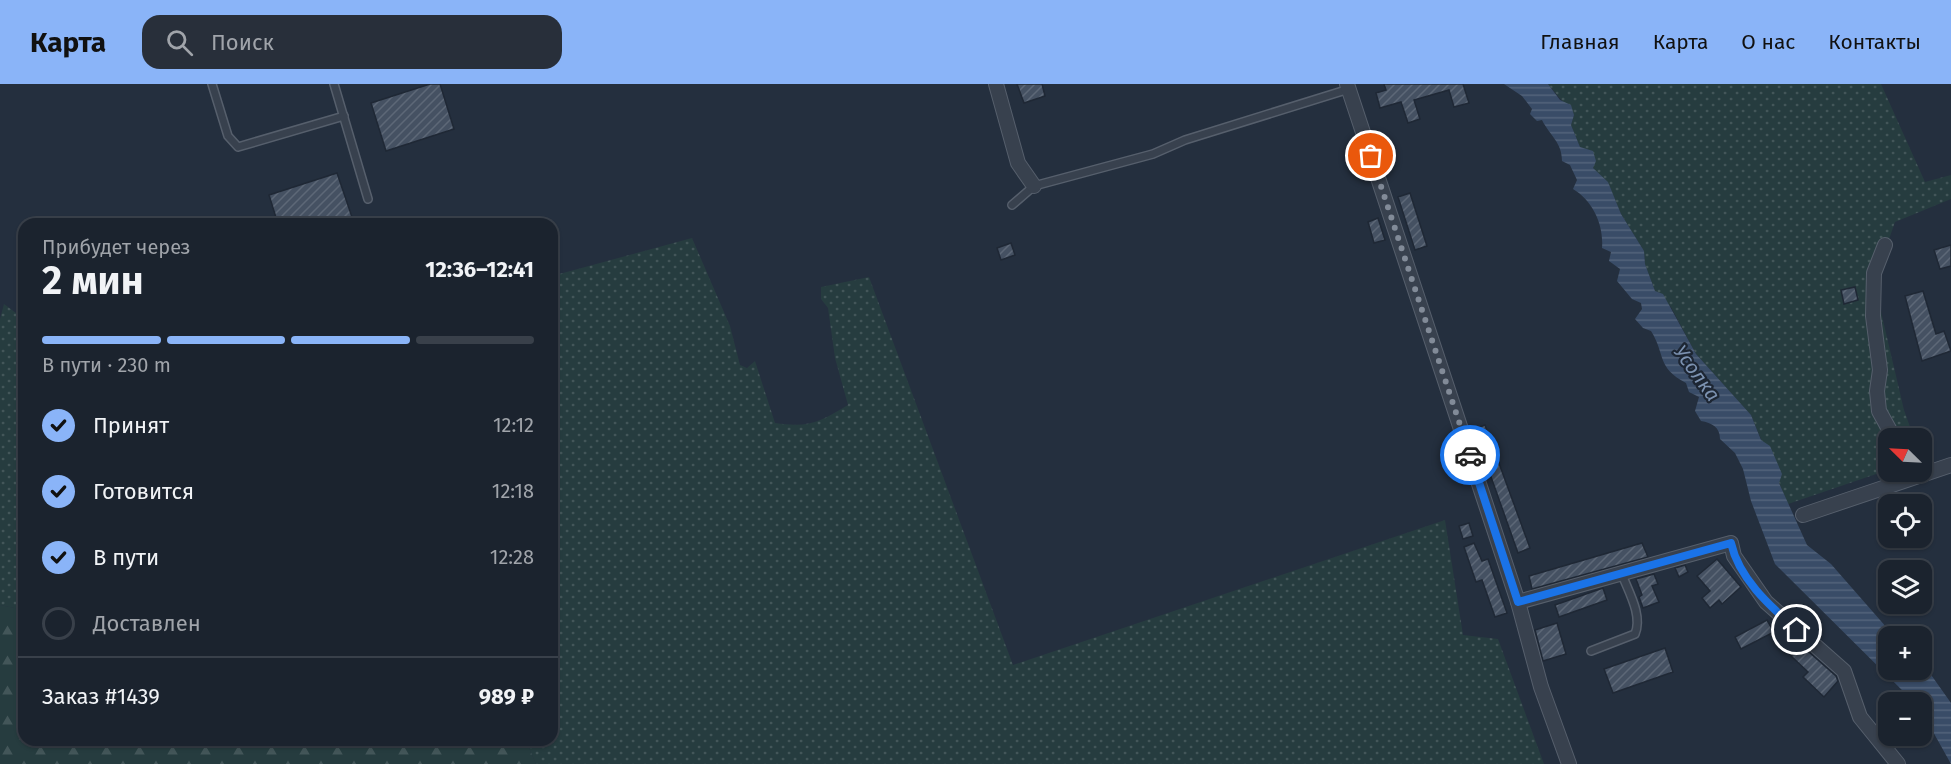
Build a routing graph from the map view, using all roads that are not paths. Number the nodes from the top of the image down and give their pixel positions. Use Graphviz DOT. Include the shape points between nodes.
graph roads {
  1 [pos="212,84"];
  2 [pos="334,84"];
  3 [pos="996,84"];
  4 [pos="1348,86"];
  5 [pos="344,116"];
  6 [pos="1034,186"];
  7 [pos="368,199"];
  8 [pos="1012,205"];
  9 [pos="1885,245"];
  10 [pos="1888,428"];
  11 [pos="1951,465"];
  12 [pos="1932,469"];
  13 [pos="1894,482"];
  14 [pos="1803,515"];
  15 [pos="1621,572"];
  16 [pos="1518,602"];
  17 [pos="1591,651"];
  18 [pos="1569,764"];
  19 [pos="1898,764"];
  1 -- 5 [label="lane" via="228,136 238,147"];
  2 -- 5 [label="lane"];
  3 -- 6 [label="street" via="1018,163"];
  4 -- 6 [label="lane" via="1153,154"];
  4 -- 16 [label="street"];
  5 -- 7 [label="lane"];
  6 -- 8 [label="lane"];
  9 -- 10 [label="street" via="1874,273 1873,316 1880,370 1879,411"];
  11 -- 12 [label="street"];
  13 -- 14 [label="street"];
  15 -- 16 [label="street"];
  15 -- 17 [label="lane" via="1636,610 1635,634"];
  15 -- 19 [label="street" via="1731,543 1734,556 1766,602 1844,671 1860,717"];
  16 -- 18 [label="street" via="1541,687"];
}
